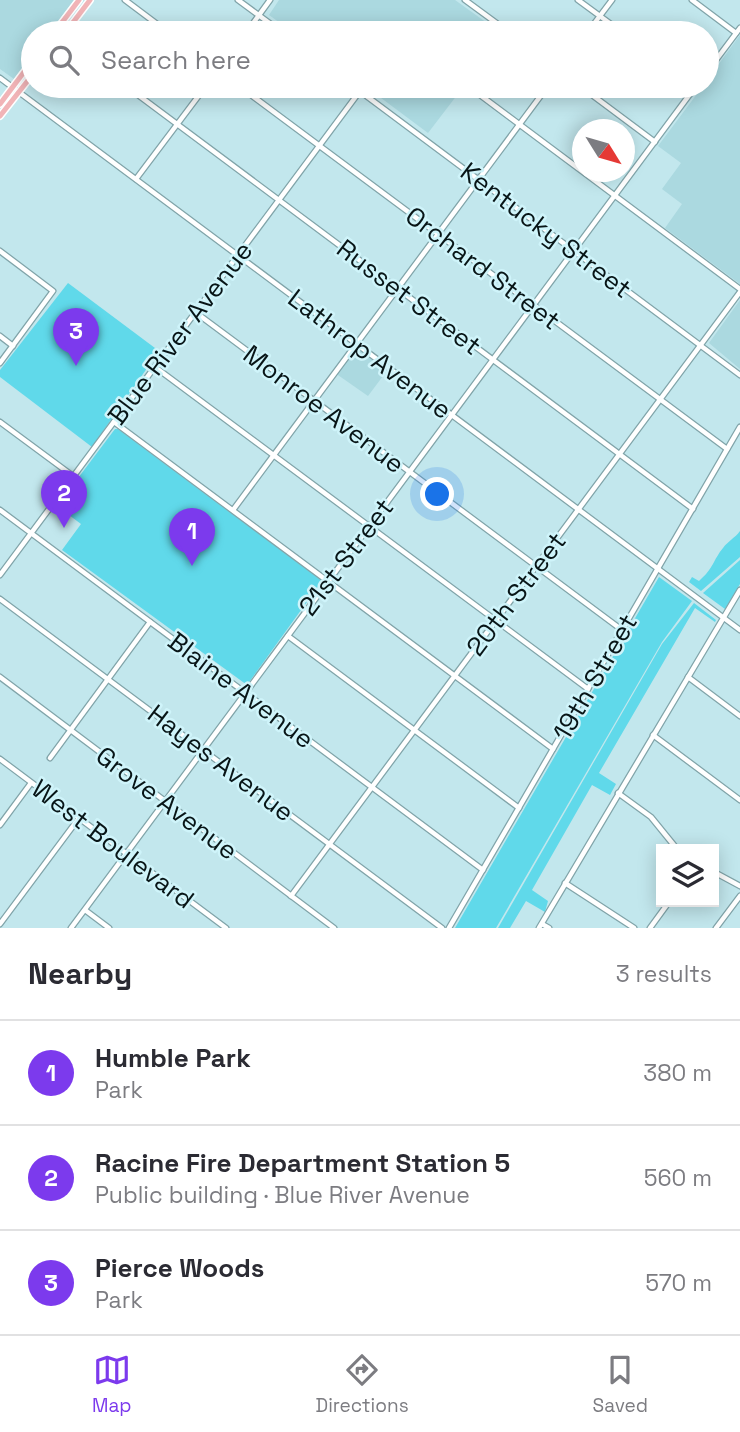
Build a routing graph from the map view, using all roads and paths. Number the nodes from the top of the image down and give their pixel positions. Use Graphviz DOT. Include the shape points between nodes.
graph roads {
  1 [pos="79,0"];
  2 [pos="90,0"];
  3 [pos="125,0"];
  4 [pos="238,0"];
  5 [pos="270,0"];
  6 [pos="465,0"];
  7 [pos="578,0"];
  8 [pos="612,0"];
  9 [pos="692,0"];
  10 [pos="259,16"];
  11 [pos="600,16"];
  12 [pos="63,21"];
  13 [pos="74,21"];
  14 [pos="153,21"];
  15 [pos="255,21"];
  16 [pos="266,21"];
  17 [pos="494,21"];
  18 [pos="596,21"];
  19 [pos="607,21"];
  20 [pos="739,30"];
  21 [pos="719,56"];
  22 [pos="21,76"];
  23 [pos="0,78"];
  24 [pos="13,87"];
  25 [pos="21,89"];
  26 [pos="19,92"];
  27 [pos="27,98"];
  28 [pos="142,98"];
  29 [pos="197,98"];
  30 [pos="255,98"];
  31 [pos="355,98"];
  32 [pos="369,98"];
  33 [pos="484,98"];
  34 [pos="539,98"];
  35 [pos="596,98"];
  36 [pos="686,98"];
  37 [pos="0,104"];
  38 [pos="0,116"];
  39 [pos="178,124"];
  40 [pos="519,125"];
  41 [pos="655,142"];
  42 [pos="319,145"];
  43 [pos="136,179"];
  44 [pos="479,180"];
  45 [pos="614,196"];
  46 [pos="279,200"];
  47 [pos="438,234"];
  48 [pos="0,251"];
  49 [pos="574,251"];
  50 [pos="238,255"];
  51 [pos="398,289"];
  52 [pos="740,291"];
  53 [pos="534,305"];
  54 [pos="195,312"];
  55 [pos="0,337"];
  56 [pos="357,344"];
  57 [pos="701,345"];
  58 [pos="13,346"];
  59 [pos="493,360"];
  60 [pos="0,363"];
  61 [pos="155,367"];
  62 [pos="740,375"];
  63 [pos="660,400"];
  64 [pos="314,401"];
  65 [pos="452,415"];
  66 [pos="0,422"];
  67 [pos="114,422"];
  68 [pos="740,427"];
  69 [pos="727,449"];
  70 [pos="620,454"];
  71 [pos="274,456"];
  72 [pos="410,472"];
  73 [pos="73,476"];
  74 [pos="692,509"];
  75 [pos="0,510"];
  76 [pos="233,510"];
  77 [pos="579,510"];
  78 [pos="369,527"];
  79 [pos="31,533"];
  80 [pos="536,566"];
  81 [pos="658,569"];
  82 [pos="0,575"];
  83 [pos="328,581"];
  84 [pos="740,590"];
  85 [pos="0,599"];
  86 [pos="724,618"];
  87 [pos="496,621"];
  88 [pos="150,622"];
  89 [pos="622,630"];
  90 [pos="740,630"];
  91 [pos="288,636"];
  92 [pos="455,676"];
  93 [pos="0,677"];
  94 [pos="688,677"];
  95 [pos="108,679"];
  96 [pos="588,689"];
  97 [pos="246,693"];
  98 [pos="740,716"];
  99 [pos="71,730"];
  100 [pos="414,730"];
  101 [pos="653,735"];
  102 [pos="553,749"];
  103 [pos="203,750"];
  104 [pos="50,758"];
  105 [pos="0,759"];
  106 [pos="31,783"];
  107 [pos="372,787"];
  108 [pos="618,793"];
  109 [pos="740,800"];
  110 [pos="166,801"];
  111 [pos="519,808"];
  112 [pos="79,818"];
  113 [pos="0,825"];
  114 [pos="330,844"];
  115 [pos="673,844"];
  116 [pos="127,853"];
  117 [pos="483,870"];
  118 [pos="719,875"];
  119 [pos="565,883"];
  120 [pos="740,886"];
  121 [pos="291,896"];
  122 [pos="740,896"];
  123 [pos="665,907"];
  124 [pos="85,910"];
  125 [pos="0,925"];
  126 [pos="541,926"];
  127 [pos="71,928"];
  128 [pos="109,928"];
  129 [pos="226,928"];
  130 [pos="334,928"];
  131 [pos="442,928"];
  132 [pos="449,928"];
  133 [pos="549,928"];
  134 [pos="634,928"];
  135 [pos="650,928"];
  136 [pos="716,928"];
  1 -- 12 [label="main road"];
  2 -- 13 [label="main road"];
  3 -- 14 [label="street"];
  4 -- 10 [label="street"];
  5 -- 10 [label="street"];
  6 -- 17 [label="street"];
  7 -- 11 [label="street"];
  8 -- 11 [label="street"];
  9 -- 20 [label="street"];
  10 -- 15 [label="street"];
  10 -- 16 [label="street"];
  11 -- 18 [label="street"];
  11 -- 19 [label="street"];
  20 -- 21 [label="street"];
  22 -- 24 [label="main road"];
  23 -- 24 [label="street, Lathrop Avenue"];
  24 -- 26 [label="street, Lathrop Avenue"];
  24 -- 37 [label="main road"];
  25 -- 26 [label="main road"];
  26 -- 38 [label="main road"];
  27 -- 43 [label="street, Lathrop Avenue"];
  28 -- 39 [label="street, Russet Street"];
  29 -- 39 [label="street"];
  30 -- 42 [label="street, Orchard Street"];
  31 -- 42 [label="street, Blue River Avenue"];
  32 -- 44 [label="street, Kentucky Street"];
  33 -- 40 [label="street"];
  34 -- 40 [label="street"];
  35 -- 41 [label="street"];
  36 -- 41 [label="street, 21st Street"];
  39 -- 43 [label="street"];
  39 -- 46 [label="street, Russet Street"];
  40 -- 44 [label="street"];
  40 -- 45 [label="street"];
  41 -- 45 [label="street, 21st Street"];
  42 -- 46 [label="street, Blue River Avenue"];
  42 -- 47 [label="street, Orchard Street"];
  43 -- 50 [label="street, Lathrop Avenue"];
  44 -- 47 [label="street"];
  44 -- 49 [label="street, Kentucky Street"];
  45 -- 49 [label="street, 21st Street"];
  45 -- 52 [label="street"];
  46 -- 50 [label="street, Blue River Avenue"];
  46 -- 51 [label="street, Russet Street"];
  47 -- 51 [label="street"];
  47 -- 53 [label="street, Orchard Street"];
  48 -- 58 [label="street" via="53,291"];
  49 -- 53 [label="street, 21st Street"];
  49 -- 57 [label="street, Kentucky Street"];
  50 -- 54 [label="street, Blue River Avenue"];
  50 -- 56 [label="street, Lathrop Avenue"];
  51 -- 56 [label="street"];
  51 -- 59 [label="street, Russet Street"];
  52 -- 57 [label="street, 20th Street"];
  53 -- 59 [label="street, 21st Street"];
  53 -- 63 [label="street, Orchard Street"];
  54 -- 61 [label="street, Blue River Avenue"];
  54 -- 64 [label="street, Monroe Avenue"];
  55 -- 58 [label="street"];
  56 -- 64 [label="street"];
  56 -- 65 [label="street, Lathrop Avenue"];
  57 -- 62 [label="street, Kentucky Street"];
  57 -- 63 [label="street, 20th Street"];
  58 -- 60 [label="street"];
  59 -- 65 [label="street, 21st Street"];
  59 -- 70 [label="street, Russet Street"];
  61 -- 67 [label="street, Blue River Avenue"];
  61 -- 71 [label="street"];
  63 -- 69 [label="street, Orchard Street"];
  63 -- 70 [label="street, 20th Street"];
  64 -- 71 [label="street"];
  64 -- 72 [label="street, Monroe Avenue"];
  65 -- 72 [label="street, 21st Street"];
  65 -- 77 [label="street, Lathrop Avenue"];
  66 -- 73 [label="street"];
  67 -- 73 [label="street, Blue River Avenue"];
  67 -- 76 [label="street"];
  68 -- 69 [label="street, 19th Street"];
  69 -- 74 [label="street, 19th Street"];
  70 -- 74 [label="street, Russet Street"];
  70 -- 77 [label="street, 20th Street"];
  71 -- 76 [label="street"];
  71 -- 78 [label="street"];
  72 -- 78 [label="street, 21st Street"];
  72 -- 80 [label="street, Monroe Avenue"];
  73 -- 79 [label="street, Blue River Avenue"];
  74 -- 81 [label="street, 19th Street"];
  75 -- 79 [label="street, Blaine Avenue"];
  76 -- 83 [label="street"];
  77 -- 80 [label="street, 20th Street"];
  77 -- 81 [label="street, Lathrop Avenue"];
  78 -- 83 [label="street, 21st Street"];
  78 -- 87 [label="street"];
  79 -- 82 [label="street, Blue River Avenue"];
  79 -- 88 [label="street, Blaine Avenue"];
  80 -- 87 [label="street, 20th Street"];
  80 -- 89 [label="street, Monroe Avenue"];
  81 -- 86 [label="street, Lathrop Avenue"];
  81 -- 89 [label="street, 19th Street"];
  83 -- 91 [label="street, 21st Street"];
  83 -- 92 [label="street"];
  84 -- 86 [label="street"];
  85 -- 95 [label="street, Hayes Avenue"];
  86 -- 90 [label="street, Lathrop Avenue"];
  86 -- 94 [label="street"];
  87 -- 92 [label="street, 20th Street"];
  87 -- 96 [label="street"];
  88 -- 95 [label="street"];
  88 -- 97 [label="street, Blaine Avenue"];
  89 -- 96 [label="street, 19th Street"];
  91 -- 97 [label="street, 21st Street"];
  91 -- 100 [label="street"];
  92 -- 100 [label="street, 20th Street"];
  92 -- 102 [label="street"];
  93 -- 99 [label="street, Grove Avenue"];
  94 -- 98 [label="street"];
  94 -- 101 [label="street"];
  95 -- 99 [label="street"];
  95 -- 103 [label="street, Hayes Avenue"];
  96 -- 102 [label="street, 19th Street"];
  97 -- 103 [label="street, 21st Street"];
  97 -- 107 [label="street, Blaine Avenue"];
  99 -- 104 [label="street"];
  99 -- 110 [label="street, Grove Avenue"];
  100 -- 107 [label="street, 20th Street"];
  100 -- 111 [label="street"];
  101 -- 108 [label="street"];
  101 -- 109 [label="street"];
  102 -- 111 [label="street, 19th Street"];
  103 -- 110 [label="street, 21st Street"];
  103 -- 114 [label="street, Hayes Avenue"];
  105 -- 106 [label="street, West Boulevard"];
  106 -- 112 [label="street, West Boulevard"];
  106 -- 113 [label="street"];
  107 -- 114 [label="street, 20th Street"];
  107 -- 117 [label="street, Blaine Avenue"];
  108 -- 115 [label="street" via="651,817"];
  108 -- 119 [label="street"];
  110 -- 116 [label="street, 21st Street"];
  110 -- 121 [label="street, Grove Avenue"];
  111 -- 117 [label="street, 19th Street"];
  112 -- 116 [label="street, West Boulevard"];
  112 -- 125 [label="street"];
  114 -- 121 [label="street, 20th Street"];
  114 -- 131 [label="street, Hayes Avenue"];
  116 -- 124 [label="street, 21st Street"];
  116 -- 129 [label="street, West Boulevard"];
  117 -- 132 [label="street, 19th Street"];
  118 -- 120 [label="street"];
  119 -- 126 [label="street"];
  119 -- 134 [label="street"];
  121 -- 130 [label="street, Grove Avenue"];
  122 -- 136 [label="street"];
  123 -- 135 [label="street"];
  124 -- 127 [label="street, 21st Street"];
  124 -- 128 [label="street"];
  126 -- 133 [label="street"];
}
